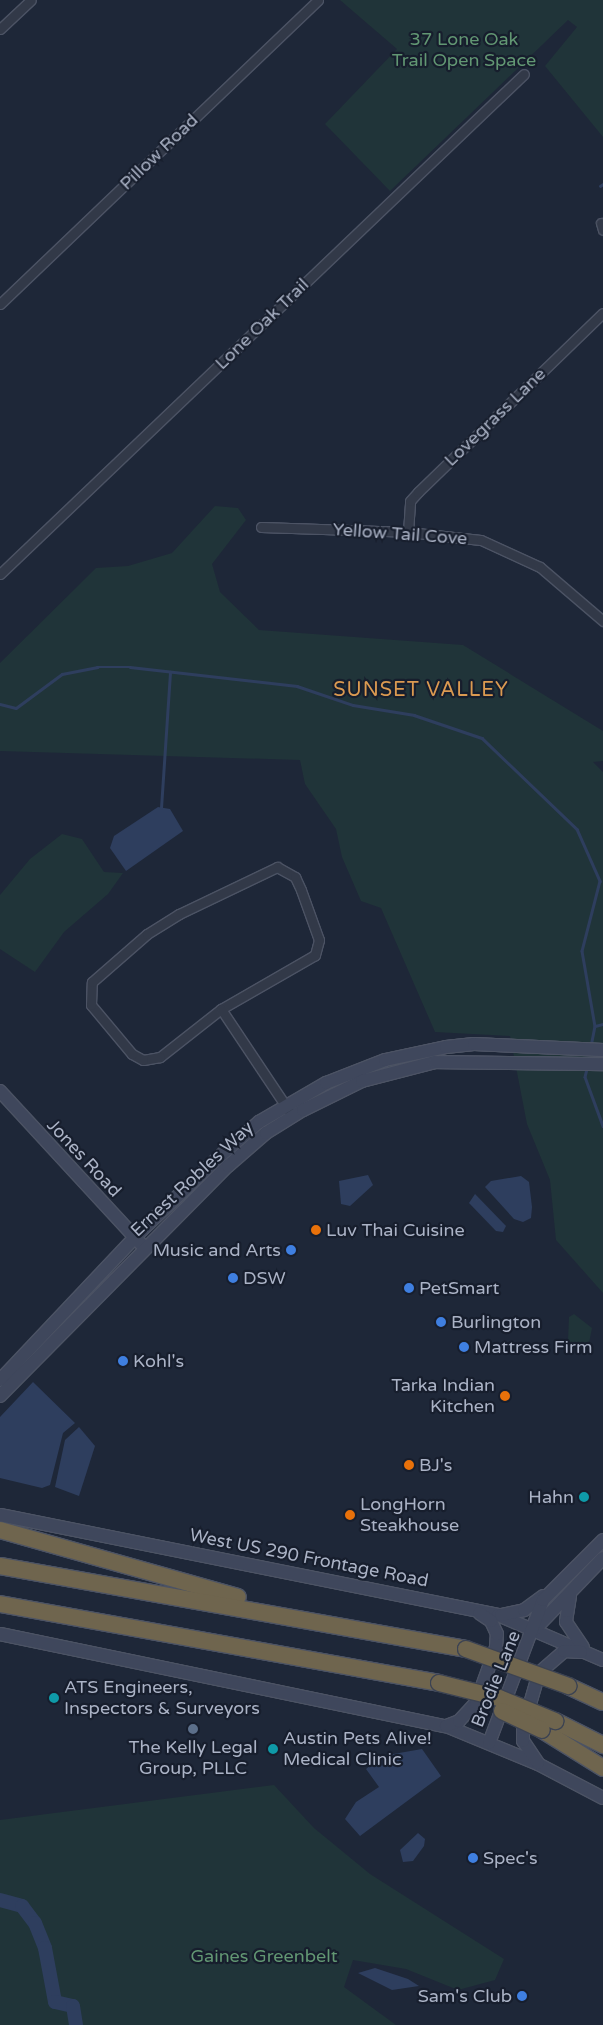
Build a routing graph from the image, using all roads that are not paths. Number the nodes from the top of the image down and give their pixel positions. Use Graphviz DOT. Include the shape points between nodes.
graph roads {
  1 [pos="31,0"];
  2 [pos="318,0"];
  3 [pos="0,29"];
  4 [pos="524,74"];
  5 [pos="0,304"];
  6 [pos="603,313"];
  7 [pos="261,528"];
  8 [pos="408,532"];
  9 [pos="0,574"];
  10 [pos="603,621"];
  11 [pos="221,1009"];
  12 [pos="602,1049"];
  13 [pos="601,1063"];
  14 [pos="0,1091"];
  15 [pos="289,1111"];
  16 [pos="140,1243"];
  17 [pos="61,1324"];
  18 [pos="0,1380"];
  19 [pos="0,1396"];
  20 [pos="0,1515"];
  21 [pos="0,1530"];
  22 [pos="603,1540"];
  23 [pos="603,1558"];
  24 [pos="0,1566"];
  25 [pos="576,1584"];
  26 [pos="551,1589"];
  27 [pos="0,1604"];
  28 [pos="472,1609"];
  29 [pos="498,1615"];
  30 [pos="300,1616"];
  31 [pos="535,1629"];
  32 [pos="0,1634"];
  33 [pos="588,1652"];
  34 [pos="603,1660"];
  35 [pos="599,1702"];
  36 [pos="548,1725"];
  37 [pos="446,1726"];
  38 [pos="489,1743"];
  39 [pos="603,1745"];
  40 [pos="538,1764"];
  41 [pos="603,1768"];
  42 [pos="603,1798"];
  1 -- 3 [label="street"];
  2 -- 5 [label="street, Pillow Road"];
  4 -- 9 [label="street, Lone Oak Trail"];
  6 -- 8 [label="street, Lovegrass Lane" via="418,492 410,502"];
  7 -- 8 [label="street, Yellow Tail Cove"];
  8 -- 10 [label="street, Yellow Tail Cove" via="465,537 501,546 557,579"];
  11 -- 11 [label="street" via="315,955 319,940 301,890 287,870 269,869 179,914 120,956 92,982 88,994 94,1010 132,1054 143,1060 160,1057"];
  11 -- 15 [label="street"];
  12 -- 15 [label="main road, Ernest Robles Way" via="474,1044 414,1053 348,1073"];
  13 -- 15 [label="main road, Ernest Robles Way" via="435,1062 362,1081"];
  14 -- 16 [label="main road, Jones Road"];
  15 -- 16 [label="main road, Ernest Robles Way" via="245,1134"];
  16 -- 17 [label="main road, Ernest Robles Way"];
  17 -- 18 [label="main road, Ernest Robles Way"];
  17 -- 19 [label="main road, Ernest Robles Way"];
  20 -- 28 [label="main road, West US 290 Frontage Road"];
  21 -- 30 [label="highway"];
  22 -- 26 [label="main road, Brodie Lane"];
  23 -- 25 [label="main road, Brodie Lane"];
  24 -- 30 [label="highway"];
  25 -- 31 [label="main road, Brodie Lane"];
  25 -- 33 [label="main road" via="565,1616 573,1637"];
  26 -- 29 [label="main road" via="524,1610"];
  26 -- 31 [label="main road, Brodie Lane" via="535,1616"];
  27 -- 36 [label="highway, bridge" via="439,1683 499,1698"];
  28 -- 29 [label="main road, West US 290 Frontage Road"];
  28 -- 37 [label="main road" via="491,1621 497,1634 496,1647 476,1703 458,1721"];
  29 -- 31 [label="main road, West US 290 Frontage Road"];
  30 -- 35 [label="highway, bridge" via="466,1649 568,1686"];
  31 -- 33 [label="main road, West US 290 Frontage Road"];
  31 -- 38 [label="main road, Brodie Lane"];
  32 -- 37 [label="main road"];
  33 -- 34 [label="main road, West US 290 Frontage Road"];
  33 -- 40 [label="main road" via="564,1651 539,1673 523,1728 523,1741"];
  36 -- 39 [label="highway"];
  36 -- 41 [label="highway"];
  37 -- 38 [label="main road"];
  38 -- 40 [label="main road"];
  40 -- 42 [label="main road"];
}
